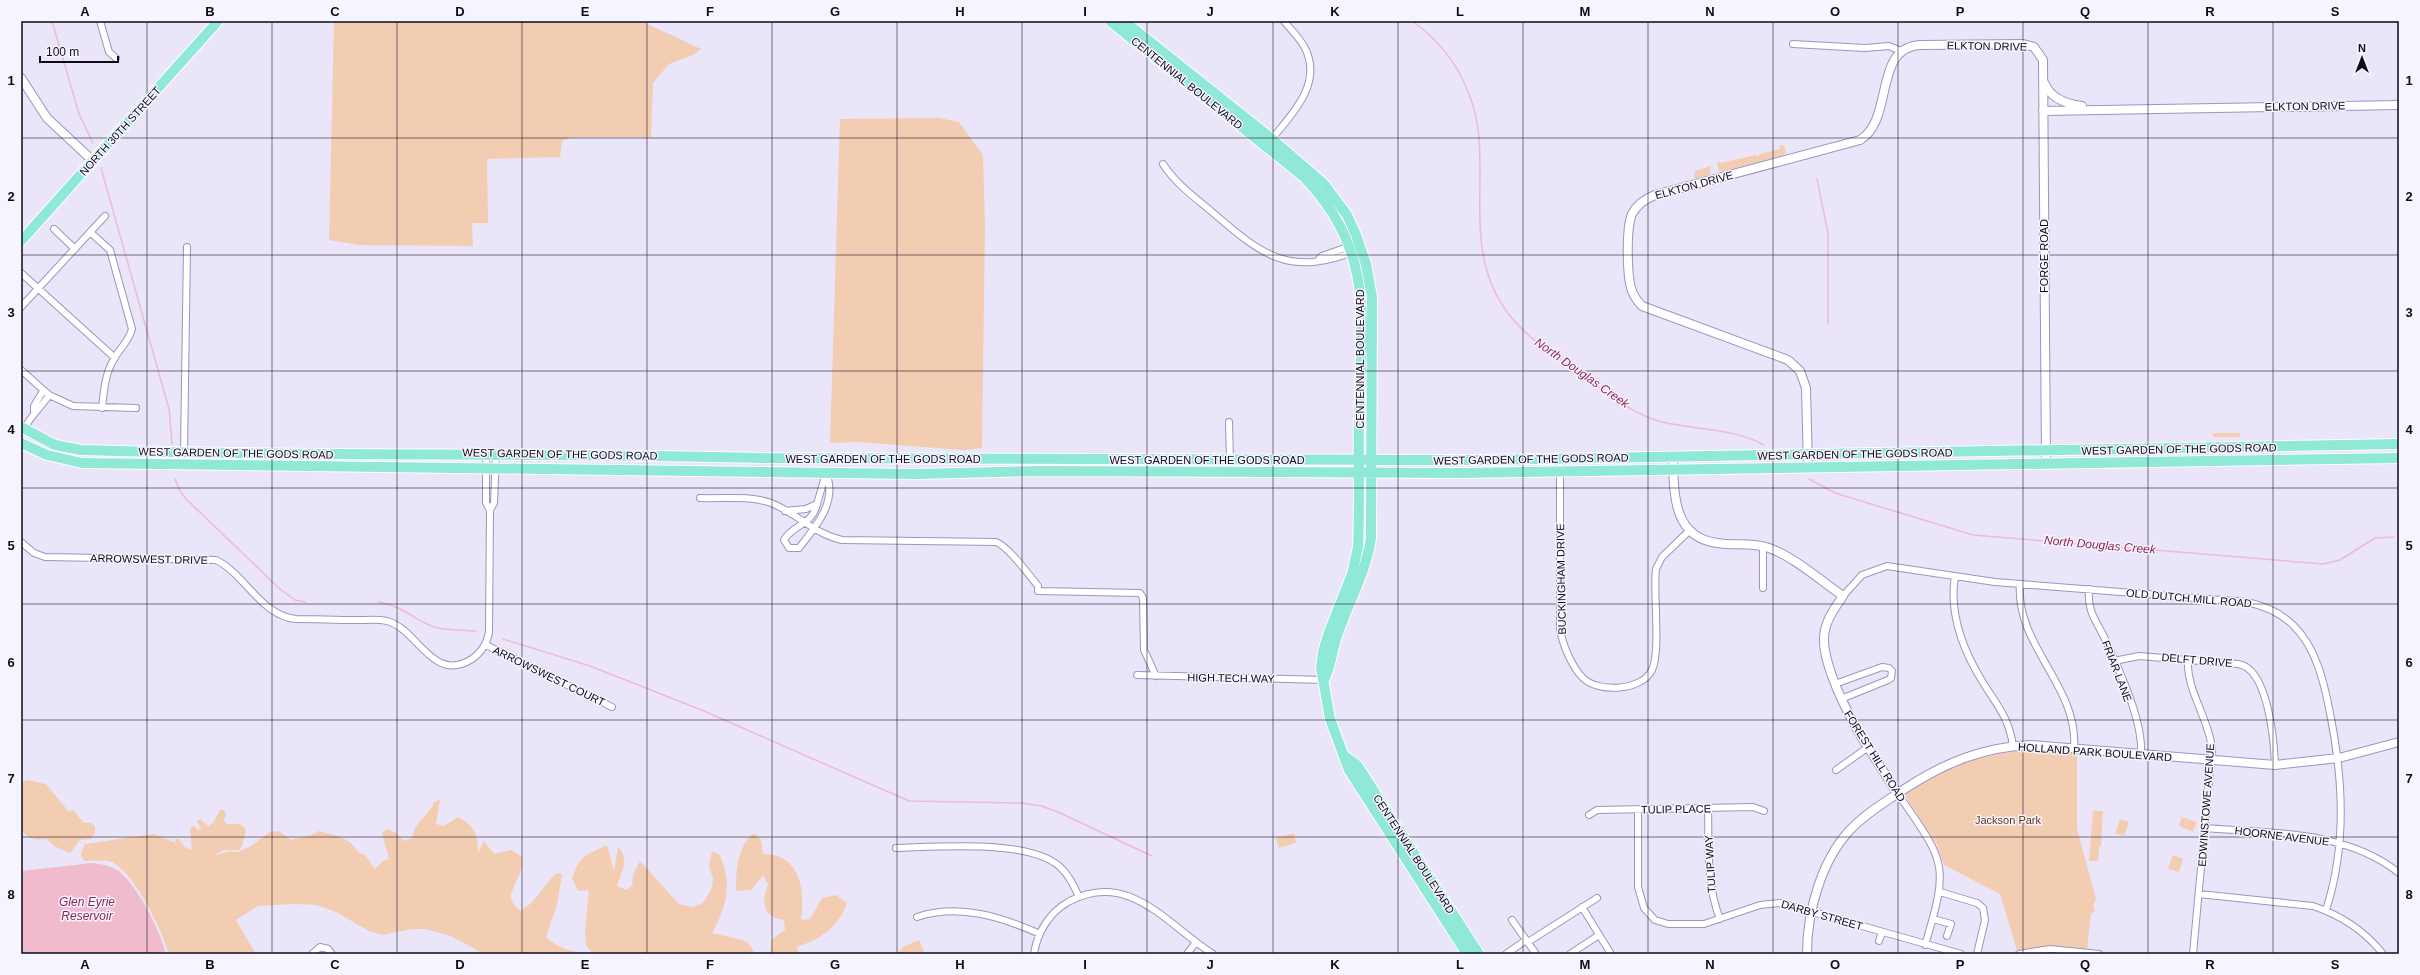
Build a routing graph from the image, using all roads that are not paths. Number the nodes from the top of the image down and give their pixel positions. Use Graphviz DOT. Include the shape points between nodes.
graph roads {
  1 [pos="100,21"];
  2 [pos="218,21"];
  3 [pos="1110,21"];
  4 [pos="1124,21"];
  5 [pos="1284,21"];
  6 [pos="1792,44"];
  7 [pos="2038,50"];
  8 [pos="1901,51"];
  9 [pos="116,58"];
  10 [pos="21,78"];
  11 [pos="2044,81"];
  12 [pos="2399,105"];
  13 [pos="2111,109"];
  14 [pos="2043,111"];
  15 [pos="1269,142"];
  16 [pos="93,161"];
  17 [pos="1163,164"];
  18 [pos="105,216"];
  19 [pos="54,229"];
  20 [pos="90,232"];
  21 [pos="21,241"];
  22 [pos="187,247"];
  23 [pos="1356,248"];
  24 [pos="74,249"];
  25 [pos="21,273"];
  26 [pos="38,288"];
  27 [pos="21,307"];
  28 [pos="114,358"];
  29 [pos="21,370"];
  30 [pos="43,391"];
  31 [pos="49,395"];
  32 [pos="102,408"];
  33 [pos="136,408"];
  34 [pos="34,411"];
  35 [pos="1229,422"];
  36 [pos="22,431"];
  37 [pos="21,443"];
  38 [pos="2399,444"];
  39 [pos="2046,451"];
  40 [pos="184,452"];
  41 [pos="491,453"];
  42 [pos="1808,454"];
  43 [pos="1673,457"];
  44 [pos="2399,458"];
  45 [pos="1560,459"];
  46 [pos="1140,460"];
  47 [pos="1230,460"];
  48 [pos="1359,461"];
  49 [pos="1371,461"];
  50 [pos="2046,464"];
  51 [pos="491,467"];
  52 [pos="1808,467"];
  53 [pos="1674,470"];
  54 [pos="1038,471"];
  55 [pos="1560,472"];
  56 [pos="826,473"];
  57 [pos="1359,473"];
  58 [pos="1371,473"];
  59 [pos="700,498"];
  60 [pos="817,504"];
  61 [pos="785,511"];
  62 [pos="804,524"];
  63 [pos="812,529"];
  64 [pos="1690,530"];
  65 [pos="21,542"];
  66 [pos="1763,546"];
  67 [pos="1955,576"];
  68 [pos="2020,584"];
  69 [pos="1763,588"];
  70 [pos="2089,590"];
  71 [pos="1843,596"];
  72 [pos="486,645"];
  73 [pos="2188,659"];
  74 [pos="2114,661"];
  75 [pos="1137,675"];
  76 [pos="1156,676"];
  77 [pos="1324,680"];
  78 [pos="1835,684"];
  79 [pos="1841,699"];
  80 [pos="612,707"];
  81 [pos="2399,742"];
  82 [pos="2013,746"];
  83 [pos="1867,748"];
  84 [pos="2074,748"];
  85 [pos="2141,754"];
  86 [pos="1346,757"];
  87 [pos="2339,758"];
  88 [pos="2211,761"];
  89 [pos="2275,765"];
  90 [pos="1836,770"];
  91 [pos="1898,794"];
  92 [pos="1708,808"];
  93 [pos="1638,810"];
  94 [pos="1764,811"];
  95 [pos="1589,815"];
  96 [pos="2205,828"];
  97 [pos="2338,844"];
  98 [pos="896,848"];
  99 [pos="2399,873"];
  100 [pos="1940,892"];
  101 [pos="2199,894"];
  102 [pos="1078,897"];
  103 [pos="1597,898"];
  104 [pos="1582,907"];
  105 [pos="2326,910"];
  106 [pos="1812,912"];
  107 [pos="917,917"];
  108 [pos="1933,919"];
  109 [pos="1512,920"];
  110 [pos="1720,920"];
  111 [pos="1882,932"];
  112 [pos="1040,934"];
  113 [pos="1599,935"];
  114 [pos="1947,936"];
  115 [pos="1527,941"];
  116 [pos="1879,941"];
  117 [pos="1196,942"];
  118 [pos="1925,944"];
  119 [pos="2050,952"];
  120 [pos="312,954"];
  121 [pos="332,954"];
  122 [pos="1034,954"];
  123 [pos="1187,954"];
  124 [pos="1213,954"];
  125 [pos="1467,954"];
  126 [pos="1479,954"];
  127 [pos="1506,954"];
  128 [pos="1536,954"];
  129 [pos="1570,954"];
  130 [pos="1611,954"];
  131 [pos="1807,954"];
  132 [pos="1961,954"];
  133 [pos="1977,954"];
  134 [pos="2018,954"];
  135 [pos="2099,954"];
  136 [pos="2193,954"];
  137 [pos="2383,954"];
  1 -- 9 [label="street" via="109,52"];
  2 -- 16 [label="main road, NORTH 30TH STREET"];
  3 -- 15 [label="main road, CENTENNIAL BOULEVARD"];
  4 -- 15 [label="main road, CENTENNIAL BOULEVARD"];
  5 -- 15 [label="street" via="1305,48 1311,73 1304,97"];
  6 -- 8 [label="street" via="1865,48 1889,46"];
  7 -- 8 [label="street, ELKTON DRIVE" via="2023,44 1917,45"];
  7 -- 11 [label="street, FORGE ROAD" via="2043,60"];
  8 -- 42 [label="street, ELKTON DRIVE" via="1891,65 1875,124 1869,134 1860,140 1655,195 1645,199 1631,218 1630,282 1639,302 1657,313 1793,364 1800,371 1806,388"];
  10 -- 16 [label="street" via="47,118"];
  11 -- 13 [label="street" via="2049,92 2063,101"];
  11 -- 14 [label="street, FORGE ROAD"];
  12 -- 13 [label="street, ELKTON DRIVE"];
  13 -- 14 [label="street, ELKTON DRIVE"];
  14 -- 39 [label="street, FORGE ROAD"];
  15 -- 23 [label="main road, CENTENNIAL BOULEVARD" via="1317,191"];
  16 -- 21 [label="main road, NORTH 30TH STREET"];
  17 -- 23 [label="street" via="1177,183 1258,250 1269,255 1292,261 1317,261 1322,256"];
  18 -- 20 [label="street"];
  19 -- 24 [label="street"];
  20 -- 24 [label="street"];
  20 -- 28 [label="street" via="110,250 131,322 128,339"];
  22 -- 40 [label="street"];
  23 -- 48 [label="main road, CENTENNIAL BOULEVARD" via="1362,296"];
  23 -- 49 [label="main road, CENTENNIAL BOULEVARD" via="1372,297"];
  24 -- 26 [label="street"];
  25 -- 26 [label="street"];
  26 -- 27 [label="street"];
  26 -- 28 [label="street"];
  28 -- 32 [label="street" via="106,375"];
  29 -- 30 [label="street"];
  30 -- 31 [label="street"];
  30 -- 34 [label="street" via="34,406"];
  31 -- 32 [label="street" via="73,406"];
  31 -- 34 [label="street" via="40,410"];
  32 -- 33 [label="street"];
  34 -- 36 [label="street"];
  35 -- 47 [label="street"];
  36 -- 40 [label="main road, WEST GARDEN OF THE GODS ROAD" via="33,441 42,439 81,450"];
  37 -- 51 [label="main road, WEST GARDEN OF THE GODS ROAD" via="48,455 82,463"];
  38 -- 39 [label="main road, WEST GARDEN OF THE GODS ROAD"];
  39 -- 42 [label="main road, WEST GARDEN OF THE GODS ROAD"];
  39 -- 50 [label="street, FORGE ROAD"];
  40 -- 41 [label="main road, WEST GARDEN OF THE GODS ROAD"];
  41 -- 46 [label="main road, WEST GARDEN OF THE GODS ROAD" via="764,458"];
  41 -- 51 [label="street"];
  41 -- 51 [label="street"];
  42 -- 43 [label="main road, WEST GARDEN OF THE GODS ROAD"];
  42 -- 52 [label="street, ELKTON DRIVE"];
  43 -- 45 [label="main road, WEST GARDEN OF THE GODS ROAD"];
  43 -- 53 [label="street"];
  44 -- 50 [label="main road, WEST GARDEN OF THE GODS ROAD"];
  45 -- 49 [label="main road, WEST GARDEN OF THE GODS ROAD"];
  45 -- 55 [label="street, BUCKINGHAM DRIVE"];
  46 -- 47 [label="main road, WEST GARDEN OF THE GODS ROAD"];
  46 -- 54 [label="main road" via="1122,464 1048,464"];
  47 -- 48 [label="main road, WEST GARDEN OF THE GODS ROAD"];
  48 -- 49 [label="main road, WEST GARDEN OF THE GODS ROAD"];
  48 -- 57 [label="main road, CENTENNIAL BOULEVARD"];
  49 -- 58 [label="main road, CENTENNIAL BOULEVARD"];
  50 -- 52 [label="main road, WEST GARDEN OF THE GODS ROAD"];
  51 -- 56 [label="main road, WEST GARDEN OF THE GODS ROAD"];
  51 -- 72 [label="street" via="486,503 490,510 489,632"];
  52 -- 53 [label="main road, WEST GARDEN OF THE GODS ROAD"];
  53 -- 55 [label="main road, WEST GARDEN OF THE GODS ROAD"];
  53 -- 64 [label="street" via="1676,505"];
  54 -- 56 [label="main road, WEST GARDEN OF THE GODS ROAD"];
  54 -- 57 [label="main road, WEST GARDEN OF THE GODS ROAD"];
  55 -- 58 [label="main road, WEST GARDEN OF THE GODS ROAD"];
  55 -- 64 [label="street, BUCKINGHAM DRIVE" via="1560,628 1564,644 1579,673 1590,683 1603,687 1631,686 1646,678 1651,672 1655,656 1656,569 1662,557"];
  56 -- 60 [label="street"];
  56 -- 63 [label="street" via="830,484 829,500 825,512"];
  57 -- 58 [label="main road, WEST GARDEN OF THE GODS ROAD"];
  57 -- 77 [label="main road, CENTENNIAL BOULEVARD" via="1356,561 1325,643 1321,668"];
  58 -- 77 [label="main road, CENTENNIAL BOULEVARD" via="1371,530 1367,559 1337,636 1330,669"];
  59 -- 61 [label="street" via="750,498 772,504"];
  60 -- 61 [label="street" via="806,509"];
  60 -- 62 [label="street" via="815,512"];
  61 -- 62 [label="street"];
  62 -- 63 [label="street"];
  62 -- 63 [label="street" via="789,532 784,540 789,548 799,548"];
  63 -- 76 [label="street" via="827,536 848,540 996,542 1025,570 1038,586 1038,591 1140,593 1143,598 1144,650"];
  64 -- 66 [label="street" via="1706,541"];
  65 -- 72 [label="street, ARROWSWEST DRIVE" via="34,553 45,557 216,560 283,617 386,621 401,629 432,658 441,663 464,663 480,653"];
  66 -- 69 [label="street"];
  66 -- 71 [label="street" via="1786,557"];
  67 -- 68 [label="street, OLD DUTCH MILL ROAD"];
  67 -- 71 [label="street, OLD DUTCH MILL ROAD" via="1897,567 1878,568 1856,579"];
  67 -- 82 [label="street" via="1953,603 1964,641 1982,680 2007,718"];
  68 -- 70 [label="street, OLD DUTCH MILL ROAD"];
  68 -- 84 [label="street" via="2023,617 2060,688 2074,724"];
  70 -- 74 [label="street, FRIAR LANE" via="2091,614"];
  70 -- 87 [label="street, OLD DUTCH MILL ROAD" via="2247,602 2282,615 2298,630 2315,657 2328,699"];
  71 -- 78 [label="street, FOREST HILL ROAD" via="1828,620 1824,637 1825,652"];
  72 -- 80 [label="street, ARROWSWEST COURT"];
  73 -- 74 [label="street, DELFT DRIVE" via="2139,656"];
  73 -- 88 [label="street, EDWINSTOWE AVENUE" via="2188,676 2211,741"];
  73 -- 89 [label="street, DELFT DRIVE" via="2244,664 2253,670 2266,706"];
  74 -- 85 [label="street, FRIAR LANE" via="2140,729"];
  75 -- 76 [label="street, HIGH TECH WAY"];
  76 -- 77 [label="street, HIGH TECH WAY"];
  77 -- 86 [label="main road, CENTENNIAL BOULEVARD" via="1330,719"];
  78 -- 79 [label="street, FOREST HILL ROAD"];
  78 -- 79 [label="street" via="1882,667 1892,671 1888,680"];
  79 -- 83 [label="street, FOREST HILL ROAD"];
  81 -- 87 [label="street, HOLLAND PARK BOULEVARD"];
  82 -- 84 [label="street, HOLLAND PARK BOULEVARD"];
  82 -- 91 [label="street, HOLLAND PARK BOULEVARD" via="1979,752 1949,763"];
  83 -- 90 [label="street"];
  83 -- 91 [label="street, FOREST HILL ROAD"];
  84 -- 85 [label="street, HOLLAND PARK BOULEVARD"];
  85 -- 88 [label="street, HOLLAND PARK BOULEVARD"];
  86 -- 125 [label="main road, CENTENNIAL BOULEVARD" via="1350,770"];
  86 -- 126 [label="main road, CENTENNIAL BOULEVARD" via="1357,765"];
  87 -- 89 [label="street, HOLLAND PARK BOULEVARD"];
  87 -- 97 [label="street, OLD DUTCH MILL ROAD" via="2342,800"];
  88 -- 89 [label="street, HOLLAND PARK BOULEVARD"];
  88 -- 96 [label="street, EDWINSTOWE AVENUE"];
  91 -- 100 [label="street, FOREST HILL ROAD" via="1935,848 1942,872"];
  91 -- 106 [label="street, HOLLAND PARK BOULEVARD" via="1867,815 1842,840 1826,866"];
  92 -- 93 [label="street, TULIP PLACE"];
  92 -- 94 [label="street, TULIP PLACE" via="1753,807"];
  92 -- 110 [label="street, TULIP WAY" via="1709,883"];
  93 -- 95 [label="street, TULIP PLACE" via="1597,810"];
  93 -- 110 [label="street, DARBY STREET" via="1638,887 1644,908 1655,920 1668,924 1704,924"];
  96 -- 97 [label="street, HOORNE AVENUE" via="2302,836"];
  96 -- 101 [label="street, EDWINSTOWE AVENUE"];
  97 -- 99 [label="street, HOORNE AVENUE" via="2368,854"];
  97 -- 105 [label="street, OLD DUTCH MILL ROAD" via="2335,879"];
  98 -- 102 [label="street" via="965,846 1034,853 1060,866"];
  100 -- 108 [label="street, FOREST HILL ROAD"];
  100 -- 133 [label="street" via="1977,903 1983,908 1985,920"];
  101 -- 105 [label="street" via="2294,903"];
  101 -- 136 [label="street, EDWINSTOWE AVENUE"];
  102 -- 112 [label="street" via="1054,913"];
  102 -- 117 [label="street" via="1106,892 1129,896 1152,908"];
  103 -- 104 [label="street"];
  104 -- 113 [label="street"];
  104 -- 115 [label="street"];
  105 -- 137 [label="street" via="2362,932"];
  106 -- 110 [label="street, DARBY STREET" via="1781,903 1771,903"];
  106 -- 111 [label="street, DARBY STREET"];
  106 -- 131 [label="street, HOLLAND PARK BOULEVARD"];
  107 -- 112 [label="street" via="942,911 991,915"];
  108 -- 114 [label="street" via="1951,924"];
  108 -- 118 [label="street, FOREST HILL ROAD"];
  109 -- 115 [label="street"];
  111 -- 116 [label="street"];
  111 -- 118 [label="street, DARBY STREET"];
  112 -- 122 [label="street"];
  113 -- 129 [label="street"];
  113 -- 130 [label="street"];
  115 -- 127 [label="street"];
  115 -- 128 [label="street"];
  117 -- 123 [label="street"];
  117 -- 124 [label="street"];
  118 -- 132 [label="street, DARBY STREET"];
  119 -- 134 [label="street"];
  119 -- 135 [label="street"];
  120 -- 121 [label="street" via="316,948 324,947"];
}
